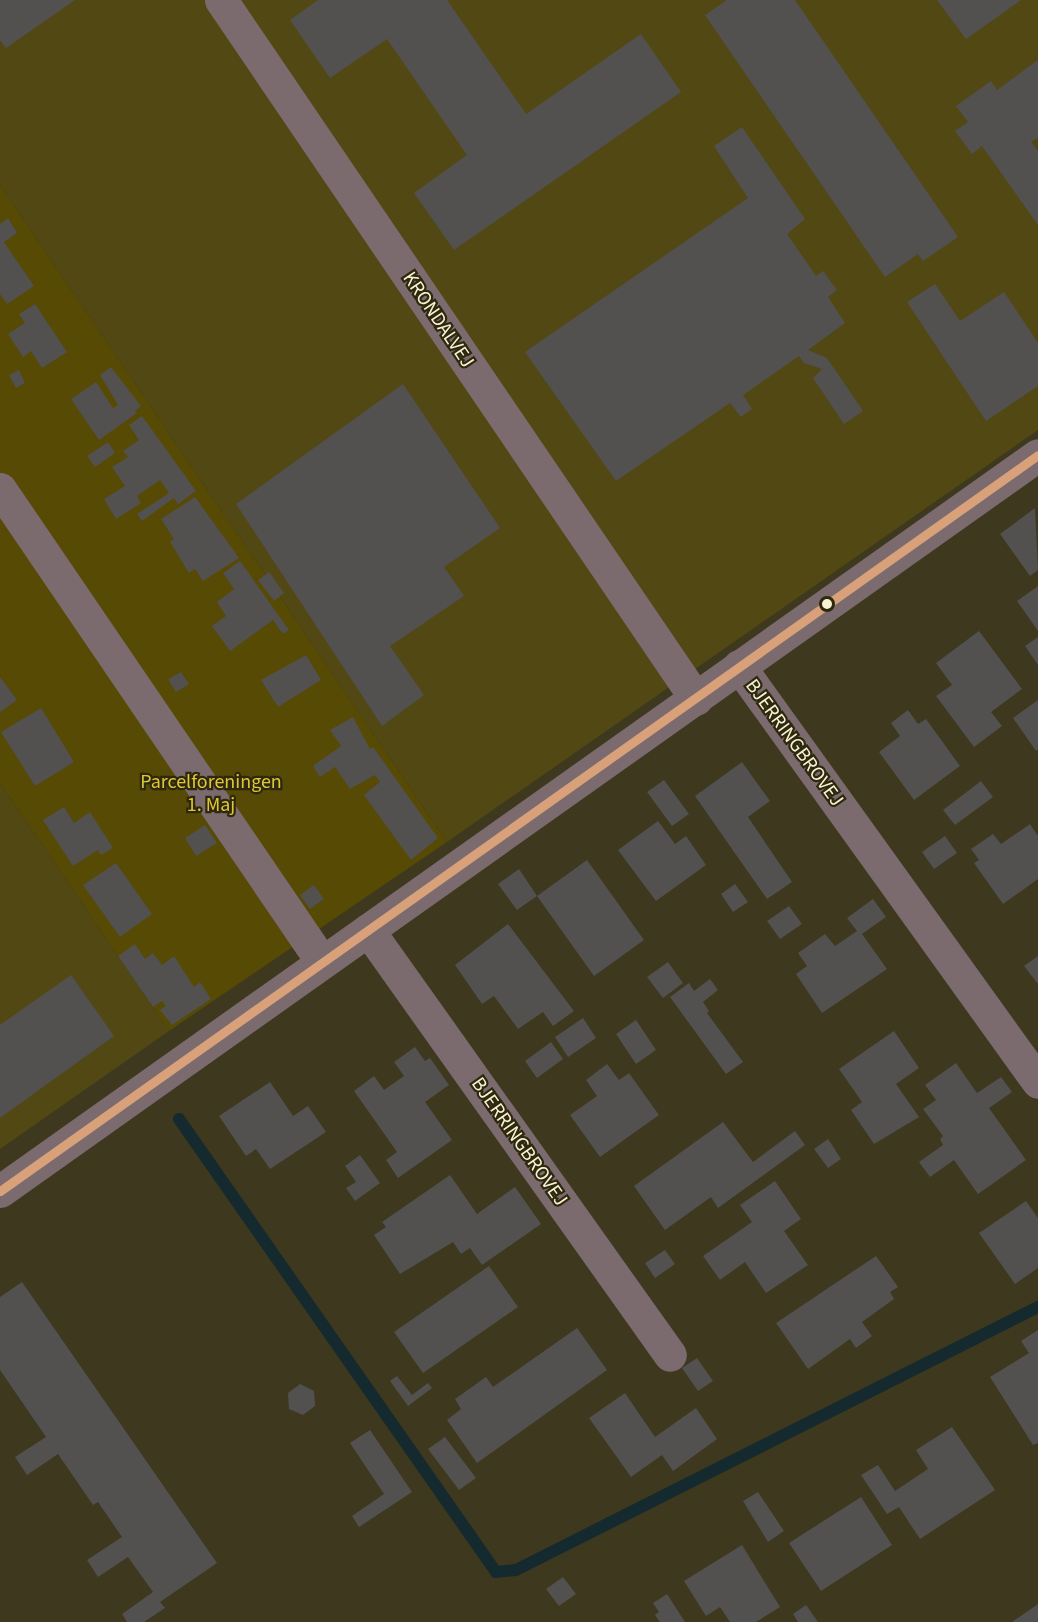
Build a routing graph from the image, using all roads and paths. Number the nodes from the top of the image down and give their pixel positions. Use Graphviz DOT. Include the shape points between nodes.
graph roads {
  1 [pos="221,0"];
  2 [pos="1038,455"];
  3 [pos="0,489"];
  4 [pos="738,666"];
  5 [pos="696,699"];
  6 [pos="368,930"];
  7 [pos="322,962"];
  8 [pos="1038,1082"];
  9 [pos="0,1191"];
  10 [pos="670,1355"];
  1 -- 5 [label="street, KRONDALVEJ"];
  2 -- 4 [label="street, BJERRINGBROVEJ"];
  3 -- 7 [label="street"];
  4 -- 5 [label="street, BJERRINGBROVEJ"];
  4 -- 8 [label="street, BJERRINGBROVEJ"];
  5 -- 6 [label="street, BJERRINGBROVEJ"];
  6 -- 7 [label="street, BJERRINGBROVEJ"];
  6 -- 10 [label="street, BJERRINGBROVEJ"];
  7 -- 9 [label="street, BJERRINGBROVEJ"];
}
